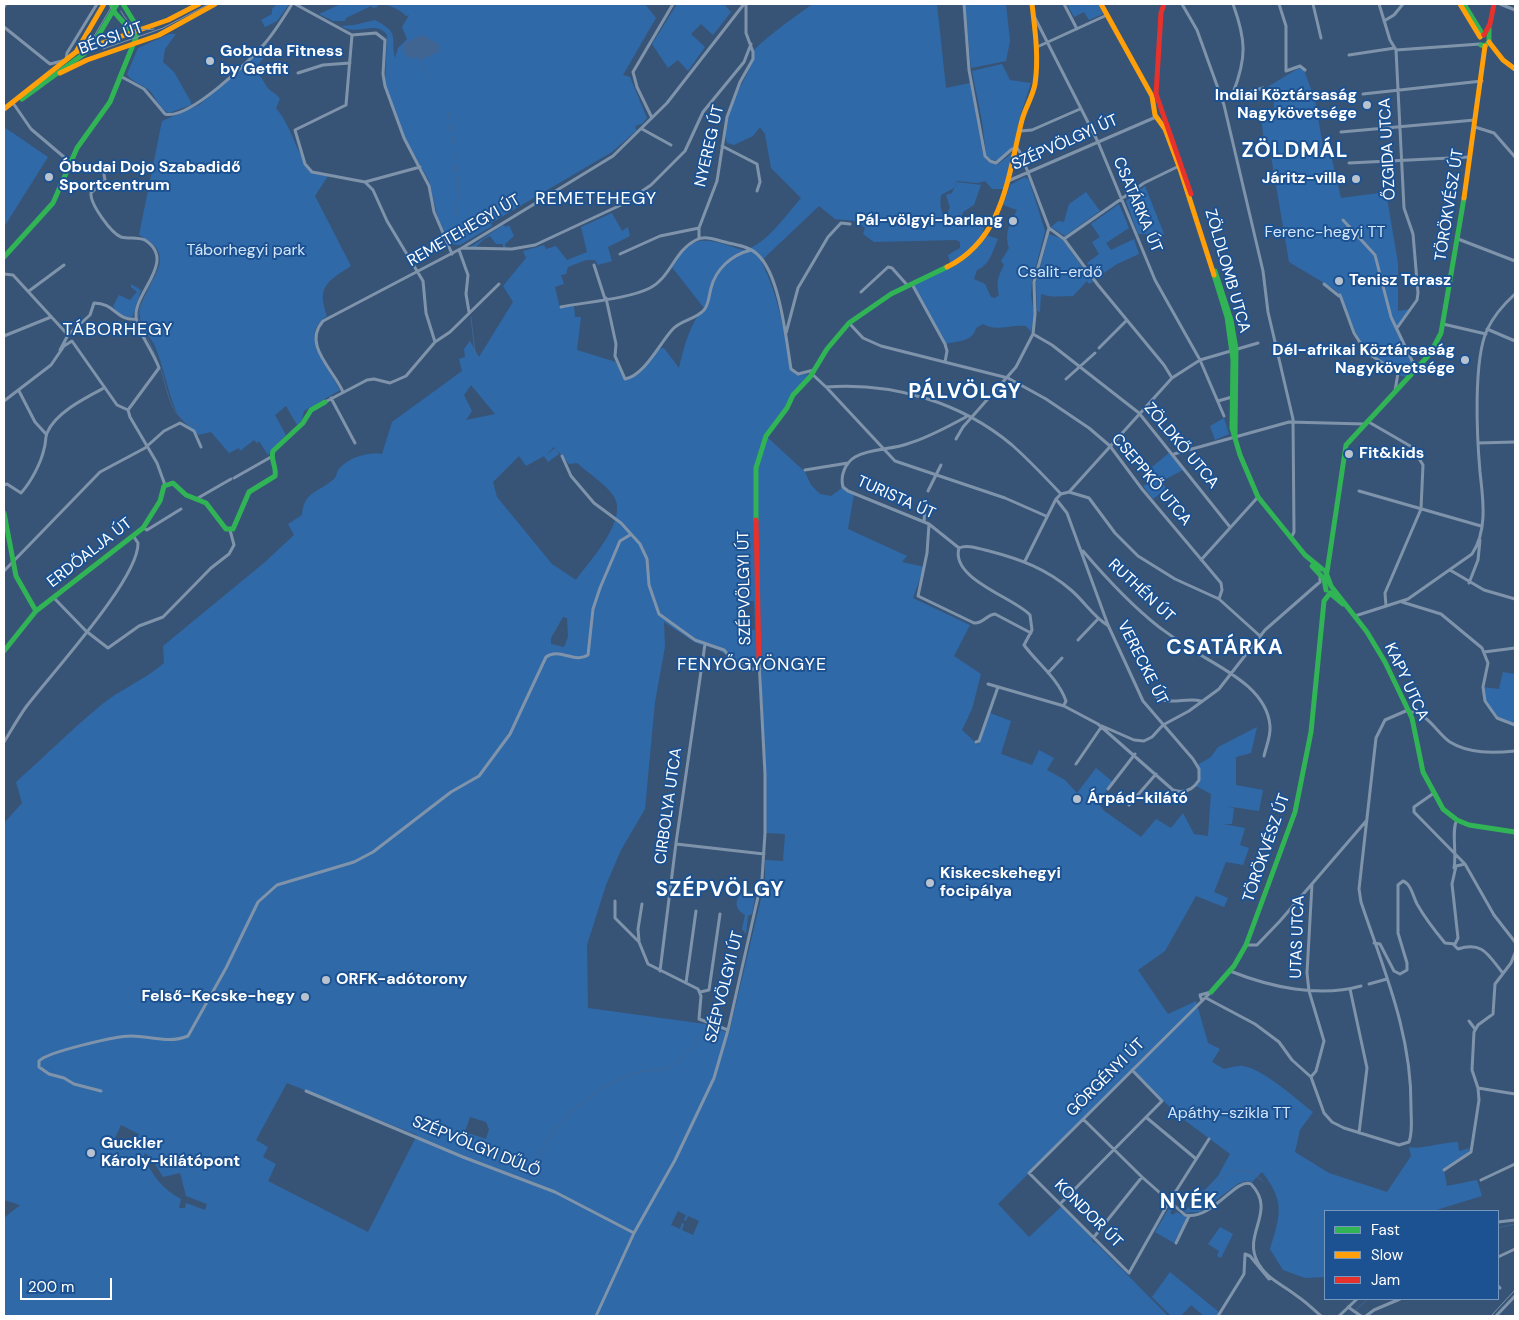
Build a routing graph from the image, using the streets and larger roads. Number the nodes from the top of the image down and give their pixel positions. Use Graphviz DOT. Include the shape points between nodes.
graph roads {
  1 [pos="6,4"];
  2 [pos="97,4"];
  3 [pos="104,4"];
  4 [pos="110,4"];
  5 [pos="117,4"];
  6 [pos="123,4"];
  7 [pos="199,4"];
  8 [pos="215,4"];
  9 [pos="294,4"];
  10 [pos="673,4"];
  11 [pos="745,4"];
  12 [pos="964,4"];
  13 [pos="1032,4"];
  14 [pos="1064,4"];
  15 [pos="1101,4"];
  16 [pos="1164,4"];
  17 [pos="1182,4"];
  18 [pos="1233,4"];
  19 [pos="1279,4"];
  20 [pos="1313,4"];
  21 [pos="1379,4"];
  22 [pos="1403,4"];
  23 [pos="1460,4"];
  24 [pos="1464,4"];
  25 [pos="1494,4"];
  26 [pos="1500,4"];
  27 [pos="4,7"];
  28 [pos="113,10"];
  29 [pos="1515,10"];
  30 [pos="1107,15"];
  31 [pos="1035,18"];
  32 [pos="107,20"];
  33 [pos="1384,21"];
  34 [pos="122,22"];
  35 [pos="1490,22"];
  36 [pos="4,27"];
  37 [pos="1477,27"];
  38 [pos="1077,29"];
  39 [pos="139,30"];
  40 [pos="132,32"];
  41 [pos="352,35"];
  42 [pos="122,36"];
  43 [pos="1482,36"];
  44 [pos="137,37"];
  45 [pos="1321,38"];
  46 [pos="143,40"];
  47 [pos="1047,42"];
  48 [pos="1485,43"];
  49 [pos="134,44"];
  50 [pos="751,44"];
  51 [pos="93,45"];
  52 [pos="1037,47"];
  53 [pos="117,49"];
  54 [pos="1395,49"];
  55 [pos="76,52"];
  56 [pos="1497,54"];
  57 [pos="1349,55"];
  58 [pos="129,58"];
  59 [pos="66,60"];
  60 [pos="1484,60"];
  61 [pos="350,63"];
  62 [pos="1515,69"];
  63 [pos="1305,70"];
  64 [pos="298,73"];
  65 [pos="57,75"];
  66 [pos="122,76"];
  67 [pos="1482,81"];
  68 [pos="1397,90"];
  69 [pos="1154,93"];
  70 [pos="1362,94"];
  71 [pos="1271,95"];
  72 [pos="15,102"];
  73 [pos="4,109"];
  74 [pos="1080,109"];
  75 [pos="1158,116"];
  76 [pos="652,118"];
  77 [pos="1476,120"];
  78 [pos="1400,126"];
  79 [pos="1475,127"];
  80 [pos="642,129"];
  81 [pos="1020,131"];
  82 [pos="1341,132"];
  83 [pos="1098,142"];
  84 [pos="671,145"];
  85 [pos="722,146"];
  86 [pos="1017,148"];
  87 [pos="1471,157"];
  88 [pos="1515,157"];
  89 [pos="1402,160"];
  90 [pos="71,163"];
  91 [pos="1349,163"];
  92 [pos="1180,166"];
  93 [pos="420,167"];
  94 [pos="1028,172"];
  95 [pos="1008,181"];
  96 [pos="365,182"];
  97 [pos="757,191"];
  98 [pos="1120,200"];
  99 [pos="1344,220"];
  100 [pos="850,224"];
  101 [pos="1349,226"];
  102 [pos="699,228"];
  103 [pos="1049,228"];
  104 [pos="1343,233"];
  105 [pos="699,238"];
  106 [pos="1064,239"];
  107 [pos="1458,239"];
  108 [pos="460,249"];
  109 [pos="751,250"];
  110 [pos="452,254"];
  111 [pos="620,254"];
  112 [pos="4,257"];
  113 [pos="1515,261"];
  114 [pos="64,265"];
  115 [pos="594,265"];
  116 [pos="419,272"];
  117 [pos="4,274"];
  118 [pos="499,284"];
  119 [pos="1324,284"];
  120 [pos="909,285"];
  121 [pos="29,292"];
  122 [pos="861,292"];
  123 [pos="1515,294"];
  124 [pos="606,298"];
  125 [pos="561,307"];
  126 [pos="469,313"];
  127 [pos="51,317"];
  128 [pos="136,319"];
  129 [pos="1127,320"];
  130 [pos="849,323"];
  131 [pos="1443,324"];
  132 [pos="1397,328"];
  133 [pos="1487,329"];
  134 [pos="1033,334"];
  135 [pos="1486,334"];
  136 [pos="68,335"];
  137 [pos="4,336"];
  138 [pos="785,336"];
  139 [pos="1515,341"];
  140 [pos="435,342"];
  141 [pos="1258,342"];
  142 [pos="1099,348"];
  143 [pos="1234,350"];
  144 [pos="59,352"];
  145 [pos="1095,353"];
  146 [pos="1200,360"];
  147 [pos="945,362"];
  148 [pos="1081,366"];
  149 [pos="1416,369"];
  150 [pos="813,372"];
  151 [pos="1008,378"];
  152 [pos="1172,378"];
  153 [pos="1066,379"];
  154 [pos="826,387"];
  155 [pos="104,388"];
  156 [pos="1234,388"];
  157 [pos="19,391"];
  158 [pos="1395,391"];
  159 [pos="343,392"];
  160 [pos="1232,397"];
  161 [pos="331,398"];
  162 [pos="4,401"];
  163 [pos="1218,401"];
  164 [pos="325,402"];
  165 [pos="128,410"];
  166 [pos="1139,413"];
  167 [pos="967,416"];
  168 [pos="1224,416"];
  169 [pos="971,418"];
  170 [pos="1293,422"];
  171 [pos="1365,422"];
  172 [pos="46,434"];
  173 [pos="1235,437"];
  174 [pos="956,439"];
  175 [pos="1515,442"];
  176 [pos="355,443"];
  177 [pos="1478,443"];
  178 [pos="147,445"];
  179 [pos="1110,446"];
  180 [pos="201,447"];
  181 [pos="883,450"];
  182 [pos="1174,454"];
  183 [pos="562,456"];
  184 [pos="271,458"];
  185 [pos="848,463"];
  186 [pos="941,465"];
  187 [pos="806,470"];
  188 [pos="936,474"];
  189 [pos="165,484"];
  190 [pos="4,485"];
  191 [pos="928,491"];
  192 [pos="1359,491"];
  193 [pos="1069,492"];
  194 [pos="1061,494"];
  195 [pos="1258,497"];
  196 [pos="198,498"];
  197 [pos="1056,499"];
  198 [pos="925,506"];
  199 [pos="181,509"];
  200 [pos="1421,509"];
  201 [pos="4,513"];
  202 [pos="1046,516"];
  203 [pos="924,522"];
  204 [pos="929,524"];
  205 [pos="1294,524"];
  206 [pos="1481,526"];
  207 [pos="142,528"];
  208 [pos="1230,528"];
  209 [pos="230,530"];
  210 [pos="1285,531"];
  211 [pos="630,535"];
  212 [pos="134,537"];
  213 [pos="1480,537"];
  214 [pos="1291,538"];
  215 [pos="959,548"];
  216 [pos="1081,550"];
  217 [pos="1201,560"];
  218 [pos="1025,561"];
  219 [pos="12,562"];
  220 [pos="4,570"];
  221 [pos="1450,570"];
  222 [pos="1322,572"];
  223 [pos="1469,582"];
  224 [pos="1313,588"];
  225 [pos="1329,591"];
  226 [pos="54,598"];
  227 [pos="1219,598"];
  228 [pos="1515,599"];
  229 [pos="1401,601"];
  230 [pos="1386,606"];
  231 [pos="36,610"];
  232 [pos="1356,616"];
  233 [pos="1098,619"];
  234 [pos="1108,625"];
  235 [pos="86,631"];
  236 [pos="1031,632"];
  237 [pos="91,636"];
  238 [pos="1260,636"];
  239 [pos="81,638"];
  240 [pos="1078,640"];
  241 [pos="705,644"];
  242 [pos="1515,648"];
  243 [pos="4,651"];
  244 [pos="1484,652"];
  245 [pos="1062,658"];
  246 [pos="760,660"];
  247 [pos="735,662"];
  248 [pos="760,669"];
  249 [pos="1232,672"];
  250 [pos="1048,673"];
  251 [pos="988,684"];
  252 [pos="998,687"];
  253 [pos="1154,695"];
  254 [pos="1202,701"];
  255 [pos="1064,706"];
  256 [pos="1409,711"];
  257 [pos="1163,725"];
  258 [pos="1102,726"];
  259 [pos="1515,726"];
  260 [pos="4,742"];
  261 [pos="976,742"];
  262 [pos="1515,750"];
  263 [pos="1135,754"];
  264 [pos="1264,756"];
  265 [pos="1076,764"];
  266 [pos="1156,774"];
  267 [pos="1108,789"];
  268 [pos="1434,793"];
  269 [pos="1129,805"];
  270 [pos="1367,820"];
  271 [pos="1457,820"];
  272 [pos="1515,832"];
  273 [pos="676,844"];
  274 [pos="764,854"];
  275 [pos="1456,855"];
  276 [pos="1465,864"];
  277 [pos="1454,868"];
  278 [pos="1312,884"];
  279 [pos="615,901"];
  280 [pos="642,904"];
  281 [pos="696,911"];
  282 [pos="720,914"];
  283 [pos="639,942"];
  284 [pos="1515,942"];
  285 [pos="1374,943"];
  286 [pos="1453,944"];
  287 [pos="1246,945"];
  288 [pos="1515,953"];
  289 [pos="660,971"];
  290 [pos="1230,971"];
  291 [pos="1502,972"];
  292 [pos="1387,979"];
  293 [pos="686,983"];
  294 [pos="1370,984"];
  295 [pos="1361,986"];
  296 [pos="1350,989"];
  297 [pos="1308,991"];
  298 [pos="700,992"];
  299 [pos="1211,992"];
  300 [pos="1206,998"];
  301 [pos="1202,1001"];
  302 [pos="1469,1021"];
  303 [pos="1475,1029"];
  304 [pos="728,1030"];
  305 [pos="1132,1070"];
  306 [pos="1311,1077"];
  307 [pos="1478,1088"];
  308 [pos="101,1091"];
  309 [pos="306,1091"];
  310 [pos="1515,1094"];
  311 [pos="1147,1118"];
  312 [pos="1083,1119"];
  313 [pos="1359,1133"];
  314 [pos="1209,1139"];
  315 [pos="1114,1150"];
  316 [pos="1195,1158"];
  317 [pos="1515,1164"];
  318 [pos="1444,1170"];
  319 [pos="1029,1172"];
  320 [pos="1142,1177"];
  321 [pos="1482,1180"];
  322 [pos="1169,1202"];
  323 [pos="1060,1204"];
  324 [pos="1189,1216"];
  325 [pos="1515,1220"];
  326 [pos="1499,1222"];
  327 [pos="634,1233"];
  328 [pos="1094,1238"];
  329 [pos="1176,1243"];
  330 [pos="1515,1249"];
  331 [pos="1499,1257"];
  332 [pos="1272,1281"];
  333 [pos="1515,1296"];
  334 [pos="1356,1300"];
  335 [pos="1398,1300"];
  336 [pos="1350,1308"];
  337 [pos="596,1316"];
  338 [pos="1218,1316"];
  339 [pos="1321,1316"];
  340 [pos="1339,1316"];
  341 [pos="1362,1316"];
  342 [pos="1366,1316"];
  343 [pos="1496,1316"];
  1 -- 27 [label="street"];
  2 -- 59 [label="street" via="69,49"];
  3 -- 55 [label="street"];
  4 -- 28 [label="street"];
  5 -- 28 [label="street"];
  6 -- 39 [label="street"];
  7 -- 39 [label="street, BÉCSI ÚT"];
  8 -- 46 [label="street, BÉCSI ÚT" via="159,35"];
  9 -- 41 [label="street"];
  9 -- 66 [label="street" via="256,53 195,105 178,114 165,114 144,89"];
  10 -- 76 [label="street" via="633,72"];
  11 -- 50 [label="street, NYEREG ÚT" via="746,33"];
  11 -- 76 [label="street, REMETEHEGYI ÚT"];
  12 -- 86 [label="street" via="969,70 985,156 996,163"];
  13 -- 31 [label="street"];
  14 -- 38 [label="street"];
  15 -- 30 [label="street"];
  16 -- 69 [label="street"];
  17 -- 170 [label="street" via="1197,30 1224,105 1263,271 1268,312"];
  18 -- 71 [label="street" via="1245,49 1243,66 1233,93 1239,95 1263,88"];
  19 -- 63 [label="street" via="1286,26 1286,71 1300,66"];
  20 -- 45 [label="street"];
  21 -- 33 [label="street"];
  22 -- 33 [label="street"];
  23 -- 43 [label="street"];
  24 -- 37 [label="street"];
  25 -- 35 [label="street"];
  26 -- 29 [label="street"];
  28 -- 32 [label="street"];
  28 -- 34 [label="street"];
  30 -- 38 [label="street"];
  30 -- 69 [label="street" via="1146,86"];
  31 -- 47 [label="street, CSATÁRKA ÚT"];
  31 -- 52 [label="street"];
  32 -- 34 [label="street"];
  32 -- 51 [label="street"];
  33 -- 54 [label="street"];
  34 -- 40 [label="street"];
  34 -- 42 [label="street"];
  35 -- 37 [label="street" via="1484,28"];
  35 -- 43 [label="street"];
  35 -- 48 [label="street"];
  36 -- 59 [label="street, BÉCSI ÚT" via="54,65"];
  37 -- 43 [label="street"];
  38 -- 47 [label="street"];
  39 -- 40 [label="street, BÉCSI ÚT"];
  39 -- 44 [label="street"];
  40 -- 42 [label="street, BÉCSI ÚT"];
  40 -- 44 [label="street"];
  40 -- 49 [label="street"];
  41 -- 61 [label="street"];
  41 -- 93 [label="street" via="376,33 384,38 385,86 404,138"];
  42 -- 51 [label="street, BÉCSI ÚT"];
  43 -- 48 [label="street"];
  43 -- 48 [label="street"];
  44 -- 46 [label="street"];
  44 -- 49 [label="street"];
  46 -- 49 [label="street, BÉCSI ÚT"];
  47 -- 52 [label="street"];
  47 -- 74 [label="street, CSATÁRKA ÚT"];
  48 -- 54 [label="street"];
  48 -- 56 [label="street"];
  48 -- 60 [label="street, TÖRÖKVÉSZ ÚT"];
  49 -- 53 [label="street, BÉCSI ÚT"];
  49 -- 58 [label="street"];
  50 -- 85 [label="street, NYEREG ÚT" via="753,58 729,109"];
  50 -- 108 [label="street" via="744,62 703,112 685,151 651,185 623,204 536,245 505,250"];
  51 -- 55 [label="street, BÉCSI ÚT"];
  51 -- 65 [label="street"];
  52 -- 81 [label="street" via="1035,84"];
  53 -- 58 [label="street"];
  53 -- 65 [label="street, BÉCSI ÚT"];
  54 -- 57 [label="street"];
  54 -- 68 [label="street, ŐZGIDA UTCA"];
  55 -- 59 [label="street, BÉCSI ÚT"];
  56 -- 60 [label="street" via="1489,53"];
  56 -- 62 [label="street"];
  58 -- 66 [label="street"];
  59 -- 72 [label="street, BÉCSI ÚT"];
  60 -- 67 [label="street, TÖRÖKVÉSZ ÚT"];
  61 -- 64 [label="street" via="323,65"];
  61 -- 96 [label="street" via="346,105 295,130 295,133 305,164 312,172"];
  65 -- 72 [label="street, BÉCSI ÚT"];
  66 -- 90 [label="street" via="108,106 81,142"];
  67 -- 68 [label="street"];
  67 -- 77 [label="street, TÖRÖKVÉSZ ÚT"];
  68 -- 70 [label="street"];
  68 -- 78 [label="street, ŐZGIDA UTCA"];
  69 -- 75 [label="street"];
  72 -- 73 [label="street, BÉCSI ÚT"];
  72 -- 90 [label="street" via="31,129"];
  74 -- 81 [label="street" via="1032,130"];
  74 -- 83 [label="street, CSATÁRKA ÚT"];
  75 -- 83 [label="street, SZÉPVÖLGYI ÚT"];
  75 -- 92 [label="street, ZÖLDLOMB UTCA"];
  76 -- 80 [label="street, REMETEHEGYI ÚT"];
  77 -- 78 [label="street"];
  77 -- 79 [label="street, TÖRÖKVÉSZ ÚT"];
  78 -- 82 [label="street"];
  78 -- 89 [label="street, ŐZGIDA UTCA"];
  79 -- 87 [label="street, TÖRÖKVÉSZ ÚT"];
  79 -- 88 [label="street" via="1494,132"];
  80 -- 84 [label="street"];
  80 -- 108 [label="street, REMETEHEGYI ÚT" via="613,156"];
  81 -- 86 [label="street"];
  83 -- 94 [label="street, SZÉPVÖLGYI ÚT"];
  83 -- 98 [label="street, CSATÁRKA ÚT"];
  85 -- 97 [label="street" via="757,164 760,182"];
  85 -- 102 [label="street, NYEREG ÚT" via="717,181"];
  86 -- 94 [label="street"];
  86 -- 95 [label="street"];
  87 -- 89 [label="street"];
  87 -- 107 [label="street, TÖRÖKVÉSZ ÚT"];
  89 -- 91 [label="street"];
  89 -- 132 [label="street, ŐZGIDA UTCA" via="1404,208 1412,234 1418,293 1417,300"];
  90 -- 112 [label="street" via="51,206"];
  90 -- 128 [label="street" via="103,168 105,180 91,193 93,205 116,233 145,240 156,252 156,267 138,305"];
  92 -- 98 [label="street" via="1155,176"];
  92 -- 143 [label="street, ZÖLDLOMB UTCA" via="1227,317"];
  93 -- 96 [label="street"];
  93 -- 110 [label="street" via="429,186 440,229"];
  94 -- 95 [label="street, SZÉPVÖLGYI ÚT"];
  94 -- 103 [label="street"];
  95 -- 120 [label="street, SZÉPVÖLGYI ÚT" via="995,220 981,241 959,262"];
  96 -- 116 [label="street"];
  98 -- 106 [label="street"];
  98 -- 146 [label="street, CSATÁRKA ÚT" via="1155,280"];
  99 -- 101 [label="street"];
  100 -- 138 [label="street" via="841,223 828,237 798,288"];
  101 -- 104 [label="street"];
  101 -- 132 [label="street" via="1375,255 1387,306"];
  102 -- 105 [label="street, NYEREG ÚT"];
  102 -- 111 [label="street" via="660,236"];
  103 -- 106 [label="street"];
  103 -- 134 [label="street" via="1034,282"];
  105 -- 109 [label="street"];
  105 -- 124 [label="street" via="681,252 657,284 641,292"];
  106 -- 129 [label="street"];
  107 -- 113 [label="street"];
  107 -- 131 [label="street, TÖRÖKVÉSZ ÚT"];
  108 -- 110 [label="street, REMETEHEGYI ÚT"];
  108 -- 126 [label="street" via="468,276"];
  109 -- 124 [label="street" via="738,254 720,269 705,309 673,329 638,373 625,379 615,356 616,345"];
  109 -- 138 [label="street" via="761,258 771,277"];
  110 -- 116 [label="street, REMETEHEGYI ÚT"];
  114 -- 121 [label="street"];
  115 -- 124 [label="street"];
  116 -- 140 [label="street"];
  116 -- 159 [label="street, REMETEHEGYI ÚT" via="332,315 319,327 317,348"];
  117 -- 121 [label="street" via="13,275"];
  118 -- 126 [label="street"];
  119 -- 158 [label="street" via="1340,297 1354,333 1366,352 1398,373"];
  120 -- 122 [label="street" via="888,267"];
  120 -- 130 [label="street, SZÉPVÖLGYI ÚT" via="879,301"];
  120 -- 147 [label="street" via="945,344"];
  121 -- 127 [label="street"];
  123 -- 133 [label="street"];
  124 -- 125 [label="street"];
  126 -- 140 [label="street"];
  127 -- 136 [label="street"];
  127 -- 137 [label="street"];
  128 -- 136 [label="street" via="122,317 111,306 94,303 90,314"];
  128 -- 165 [label="street" via="159,370"];
  129 -- 142 [label="street"];
  129 -- 152 [label="street"];
  130 -- 147 [label="street, CSEPPKŐ UTCA" via="862,338 872,343"];
  130 -- 150 [label="street, SZÉPVÖLGYI ÚT"];
  131 -- 135 [label="street"];
  131 -- 149 [label="street, TÖRÖKVÉSZ ÚT" via="1435,347"];
  132 -- 149 [label="street"];
  133 -- 135 [label="street"];
  133 -- 139 [label="street"];
  134 -- 148 [label="street, ZÖLDKŐ UTCA"];
  134 -- 151 [label="street"];
  135 -- 177 [label="street" via="1479,377"];
  136 -- 144 [label="street"];
  138 -- 150 [label="street" via="792,372"];
  140 -- 159 [label="street" via="406,376 396,382 367,380"];
  141 -- 143 [label="street"];
  143 -- 146 [label="street"];
  143 -- 156 [label="street, ZÖLDLOMB UTCA"];
  144 -- 155 [label="street" via="72,341"];
  144 -- 157 [label="street" via="51,365"];
  145 -- 148 [label="street"];
  146 -- 152 [label="street"];
  146 -- 163 [label="street, CSATÁRKA ÚT"];
  147 -- 151 [label="street, CSEPPKŐ UTCA"];
  148 -- 153 [label="street"];
  148 -- 166 [label="street, ZÖLDKŐ UTCA"];
  149 -- 158 [label="street, TÖRÖKVÉSZ ÚT"];
  150 -- 154 [label="street"];
  150 -- 246 [label="street, SZÉPVÖLGYI ÚT" via="771,428 757,461 756,586"];
  151 -- 169 [label="street"];
  151 -- 179 [label="street, CSEPPKŐ UTCA" via="1046,399"];
  152 -- 166 [label="street"];
  154 -- 167 [label="street" via="887,388 932,401"];
  154 -- 181 [label="street"];
  155 -- 165 [label="street" via="117,405"];
  155 -- 172 [label="street" via="66,412"];
  156 -- 160 [label="street, ZÖLDLOMB UTCA"];
  156 -- 173 [label="street, ZÖLDLOMB UTCA"];
  157 -- 162 [label="street"];
  157 -- 172 [label="street" via="35,422"];
  158 -- 171 [label="street, TÖRÖKVÉSZ ÚT"];
  159 -- 161 [label="street"];
  160 -- 163 [label="street"];
  160 -- 173 [label="street, ZÖLDLOMB UTCA"];
  161 -- 164 [label="street"];
  161 -- 176 [label="street"];
  163 -- 168 [label="street, CSATÁRKA ÚT"];
  164 -- 184 [label="street" via="311,410"];
  165 -- 178 [label="street"];
  166 -- 179 [label="street"];
  166 -- 182 [label="street, ZÖLDKŐ UTCA"];
  167 -- 169 [label="street"];
  167 -- 181 [label="street, TURISTA ÚT" via="907,445"];
  169 -- 174 [label="street"];
  169 -- 194 [label="street" via="1011,444"];
  170 -- 171 [label="street"];
  170 -- 173 [label="street"];
  170 -- 205 [label="street"];
  171 -- 200 [label="street" via="1408,444 1419,455 1423,465"];
  171 -- 222 [label="street, TÖRÖKVÉSZ ÚT" via="1345,448 1329,556"];
  172 -- 190 [label="street" via="44,451 26,487 19,493"];
  173 -- 182 [label="street"];
  173 -- 195 [label="street"];
  175 -- 177 [label="street"];
  177 -- 206 [label="street" via="1483,502"];
  178 -- 180 [label="street" via="180,423 194,430"];
  178 -- 189 [label="street"];
  178 -- 219 [label="street" via="100,472"];
  179 -- 193 [label="street"];
  179 -- 217 [label="street, CSEPPKŐ UTCA"];
  181 -- 185 [label="street, TURISTA ÚT" via="859,455"];
  181 -- 188 [label="street" via="895,461"];
  182 -- 208 [label="street, ZÖLDKŐ UTCA"];
  183 -- 211 [label="street" via="571,476 594,503 621,523"];
  184 -- 196 [label="street"];
  184 -- 209 [label="street" via="275,476 250,492 238,524"];
  185 -- 187 [label="street, TURISTA ÚT"];
  185 -- 203 [label="street, TURISTA ÚT" via="842,478 844,489"];
  186 -- 188 [label="street"];
  188 -- 191 [label="street"];
  188 -- 202 [label="street"];
  189 -- 196 [label="street" via="173,483 186,495"];
  189 -- 207 [label="street, ERDŐALJA ÚT" via="156,507"];
  192 -- 200 [label="street"];
  193 -- 194 [label="street"];
  193 -- 227 [label="street" via="1090,498 1114,533 1138,556 1175,579"];
  194 -- 197 [label="street"];
  195 -- 208 [label="street"];
  195 -- 210 [label="street"];
  196 -- 209 [label="street"];
  197 -- 202 [label="street"];
  197 -- 216 [label="street, VERECKE ÚT" via="1067,513"];
  198 -- 203 [label="street"];
  199 -- 207 [label="street" via="147,530"];
  200 -- 206 [label="street"];
  200 -- 230 [label="street" via="1385,593"];
  201 -- 219 [label="street"];
  202 -- 218 [label="street"];
  203 -- 204 [label="street, TURISTA ÚT"];
  204 -- 215 [label="street, TURISTA ÚT"];
  204 -- 236 [label="street" via="927,553 917,595 974,623 994,614"];
  205 -- 210 [label="street"];
  205 -- 214 [label="street"];
  206 -- 213 [label="street"];
  207 -- 212 [label="street, ERDŐALJA ÚT"];
  208 -- 217 [label="street"];
  209 -- 237 [label="street" via="234,542 232,551 163,617 140,626 108,648"];
  210 -- 214 [label="street"];
  211 -- 241 [label="street" via="646,555 656,611"];
  211 -- 308 [label="street" via="620,541 600,588 593,609 588,655 581,658 556,653 546,657 510,734 473,781 450,792 366,856 277,885 265,893 188,1036 160,1040 122,1037 49,1054 39,1061 39,1067 49,1074"];
  212 -- 226 [label="street, ERDŐALJA ÚT"];
  212 -- 235 [label="street" via="138,547 126,578"];
  213 -- 221 [label="street" via="1472,554"];
  213 -- 223 [label="street" via="1478,560"];
  214 -- 222 [label="street"];
  215 -- 218 [label="street" via="969,546"];
  215 -- 236 [label="street" via="962,564 976,581 1027,612 1032,623"];
  216 -- 234 [label="street, VERECKE ÚT"];
  216 -- 249 [label="street, RUTHÉN ÚT" via="1152,621 1192,650"];
  217 -- 227 [label="street, CSEPPKŐ UTCA" via="1221,583"];
  218 -- 233 [label="street" via="1072,590"];
  219 -- 220 [label="street"];
  219 -- 231 [label="street" via="21,590"];
  221 -- 223 [label="street"];
  221 -- 229 [label="street"];
  222 -- 224 [label="street" via="1320,582"];
  222 -- 225 [label="street"];
  223 -- 228 [label="street"];
  224 -- 225 [label="street" via="1320,585"];
  224 -- 238 [label="street"];
  225 -- 232 [label="street, KAPY UTCA"];
  225 -- 287 [label="street, TÖRÖKVÉSZ ÚT" via="1322,599 1311,732 1295,812"];
  226 -- 231 [label="street, ERDŐALJA ÚT"];
  226 -- 235 [label="street"];
  227 -- 238 [label="street"];
  229 -- 230 [label="street"];
  229 -- 244 [label="street" via="1441,614"];
  230 -- 232 [label="street"];
  231 -- 243 [label="street, ERDŐALJA ÚT"];
  232 -- 256 [label="street, KAPY UTCA" via="1376,646"];
  233 -- 234 [label="street"];
  233 -- 240 [label="street"];
  234 -- 257 [label="street, VERECKE ÚT" via="1143,701"];
  235 -- 237 [label="street"];
  235 -- 239 [label="street"];
  236 -- 250 [label="street" via="1024,645"];
  237 -- 239 [label="street"];
  238 -- 249 [label="street"];
  239 -- 260 [label="street" via="26,707"];
  241 -- 247 [label="street" via="724,650"];
  241 -- 273 [label="street, CIRBOLYA UTCA"];
  242 -- 244 [label="street"];
  244 -- 259 [label="street" via="1488,664 1483,687 1485,701 1497,718"];
  245 -- 250 [label="street"];
  246 -- 247 [label="street"];
  246 -- 248 [label="street, SZÉPVÖLGYI ÚT"];
  247 -- 248 [label="street" via="748,669"];
  248 -- 274 [label="street, SZÉPVÖLGYI ÚT"];
  249 -- 254 [label="street" via="1219,689"];
  249 -- 264 [label="street, RUTHÉN ÚT" via="1254,694 1269,722 1270,734"];
  250 -- 255 [label="street" via="1063,694"];
  251 -- 252 [label="street, VERECKE ÚT"];
  252 -- 255 [label="street, VERECKE ÚT"];
  252 -- 261 [label="street"];
  253 -- 254 [label="street, VERECKE ÚT" via="1170,702"];
  254 -- 257 [label="street"];
  255 -- 258 [label="street, VERECKE ÚT"];
  256 -- 262 [label="street" via="1419,714 1443,737 1463,748 1492,752"];
  256 -- 268 [label="street, KAPY UTCA" via="1421,767"];
  256 -- 270 [label="street" via="1389,717 1378,731"];
  257 -- 258 [label="street" via="1144,741 1130,739"];
  257 -- 266 [label="street, VERECKE ÚT" via="1193,759 1200,778 1192,789 1182,792 1173,790"];
  258 -- 263 [label="street, VERECKE ÚT"];
  258 -- 265 [label="street"];
  263 -- 266 [label="street, VERECKE ÚT"];
  263 -- 267 [label="street"];
  266 -- 269 [label="street"];
  268 -- 271 [label="street, KAPY UTCA" via="1443,809"];
  268 -- 275 [label="street" via="1414,807 1414,812"];
  270 -- 278 [label="street"];
  270 -- 285 [label="street" via="1360,896"];
  271 -- 272 [label="street, KAPY UTCA"];
  271 -- 275 [label="street" via="1453,829"];
  273 -- 274 [label="street"];
  273 -- 289 [label="street, CIRBOLYA UTCA"];
  274 -- 304 [label="street, SZÉPVÖLGYI ÚT" via="756,908"];
  275 -- 276 [label="street"];
  275 -- 277 [label="street"];
  276 -- 277 [label="street"];
  276 -- 284 [label="street" via="1494,915"];
  277 -- 286 [label="street" via="1452,896 1458,940"];
  278 -- 287 [label="street" via="1257,945"];
  278 -- 297 [label="street, UTAS UTCA"];
  279 -- 283 [label="street" via="615,918"];
  280 -- 283 [label="street"];
  281 -- 293 [label="street"];
  282 -- 298 [label="street" via="709,990"];
  283 -- 289 [label="street" via="648,964"];
  285 -- 286 [label="street" via="1380,944 1394,971 1400,974 1407,970 1397,918 1398,885 1403,881 1435,931 1446,943"];
  285 -- 292 [label="street"];
  286 -- 291 [label="street" via="1458,949 1467,945 1479,947"];
  287 -- 290 [label="street, TÖRÖKVÉSZ ÚT"];
  288 -- 291 [label="street" via="1512,963"];
  289 -- 293 [label="street"];
  290 -- 297 [label="street"];
  290 -- 299 [label="street, TÖRÖKVÉSZ ÚT"];
  291 -- 303 [label="street" via="1494,984 1493,1014"];
  292 -- 294 [label="street"];
  292 -- 313 [label="street" via="1409,1056 1411,1134 1409,1142 1402,1145"];
  293 -- 298 [label="street"];
  295 -- 296 [label="street"];
  296 -- 297 [label="street"];
  296 -- 313 [label="street" via="1367,1068"];
  297 -- 306 [label="street, UTAS UTCA" via="1324,1041 1316,1071"];
  298 -- 304 [label="street" via="699,1019"];
  299 -- 300 [label="street, TÖRÖKVÉSZ ÚT"];
  299 -- 301 [label="street, TÖRÖKVÉSZ ÚT" via="1200,995"];
  300 -- 301 [label="street, TÖRÖKVÉSZ ÚT"];
  300 -- 306 [label="street" via="1272,1035"];
  301 -- 305 [label="street, GÖRGÉNYI ÚT"];
  302 -- 303 [label="street"];
  303 -- 307 [label="street" via="1472,1070"];
  304 -- 327 [label="street, SZÉPVÖLGYI ÚT" via="714,1078 675,1160"];
  305 -- 311 [label="street" via="1162,1101"];
  305 -- 312 [label="street, GÖRGÉNYI ÚT"];
  306 -- 313 [label="street" via="1327,1118 1337,1126"];
  307 -- 310 [label="street"];
  307 -- 318 [label="street" via="1478,1111 1471,1152"];
  309 -- 327 [label="street, SZÉPVÖLGYI DŰLŐ" via="479,1164 555,1192"];
  311 -- 315 [label="street"];
  311 -- 316 [label="street"];
  312 -- 315 [label="street"];
  312 -- 319 [label="street, GÖRGÉNYI ÚT"];
  314 -- 316 [label="street"];
  315 -- 320 [label="street"];
  315 -- 323 [label="street"];
  316 -- 322 [label="street"];
  317 -- 321 [label="street"];
  319 -- 323 [label="street, KONDOR ÚT"];
  320 -- 322 [label="street"];
  320 -- 328 [label="street"];
  322 -- 324 [label="street"];
  322 -- 328 [label="street, KONDOR ÚT" via="1129,1273"];
  323 -- 328 [label="street, KONDOR ÚT"];
  324 -- 329 [label="street"];
  324 -- 332 [label="street" via="1211,1208 1242,1184 1251,1184 1257,1190 1262,1205 1254,1254"];
  325 -- 326 [label="street"];
  327 -- 337 [label="street, SZÉPVÖLGYI ÚT"];
  330 -- 331 [label="street"];
  332 -- 338 [label="street" via="1245,1254 1244,1274"];
  332 -- 339 [label="street" via="1299,1297"];
  333 -- 343 [label="street"];
  334 -- 336 [label="street"];
  335 -- 342 [label="street"];
  336 -- 340 [label="street"];
  336 -- 341 [label="street"];
}
